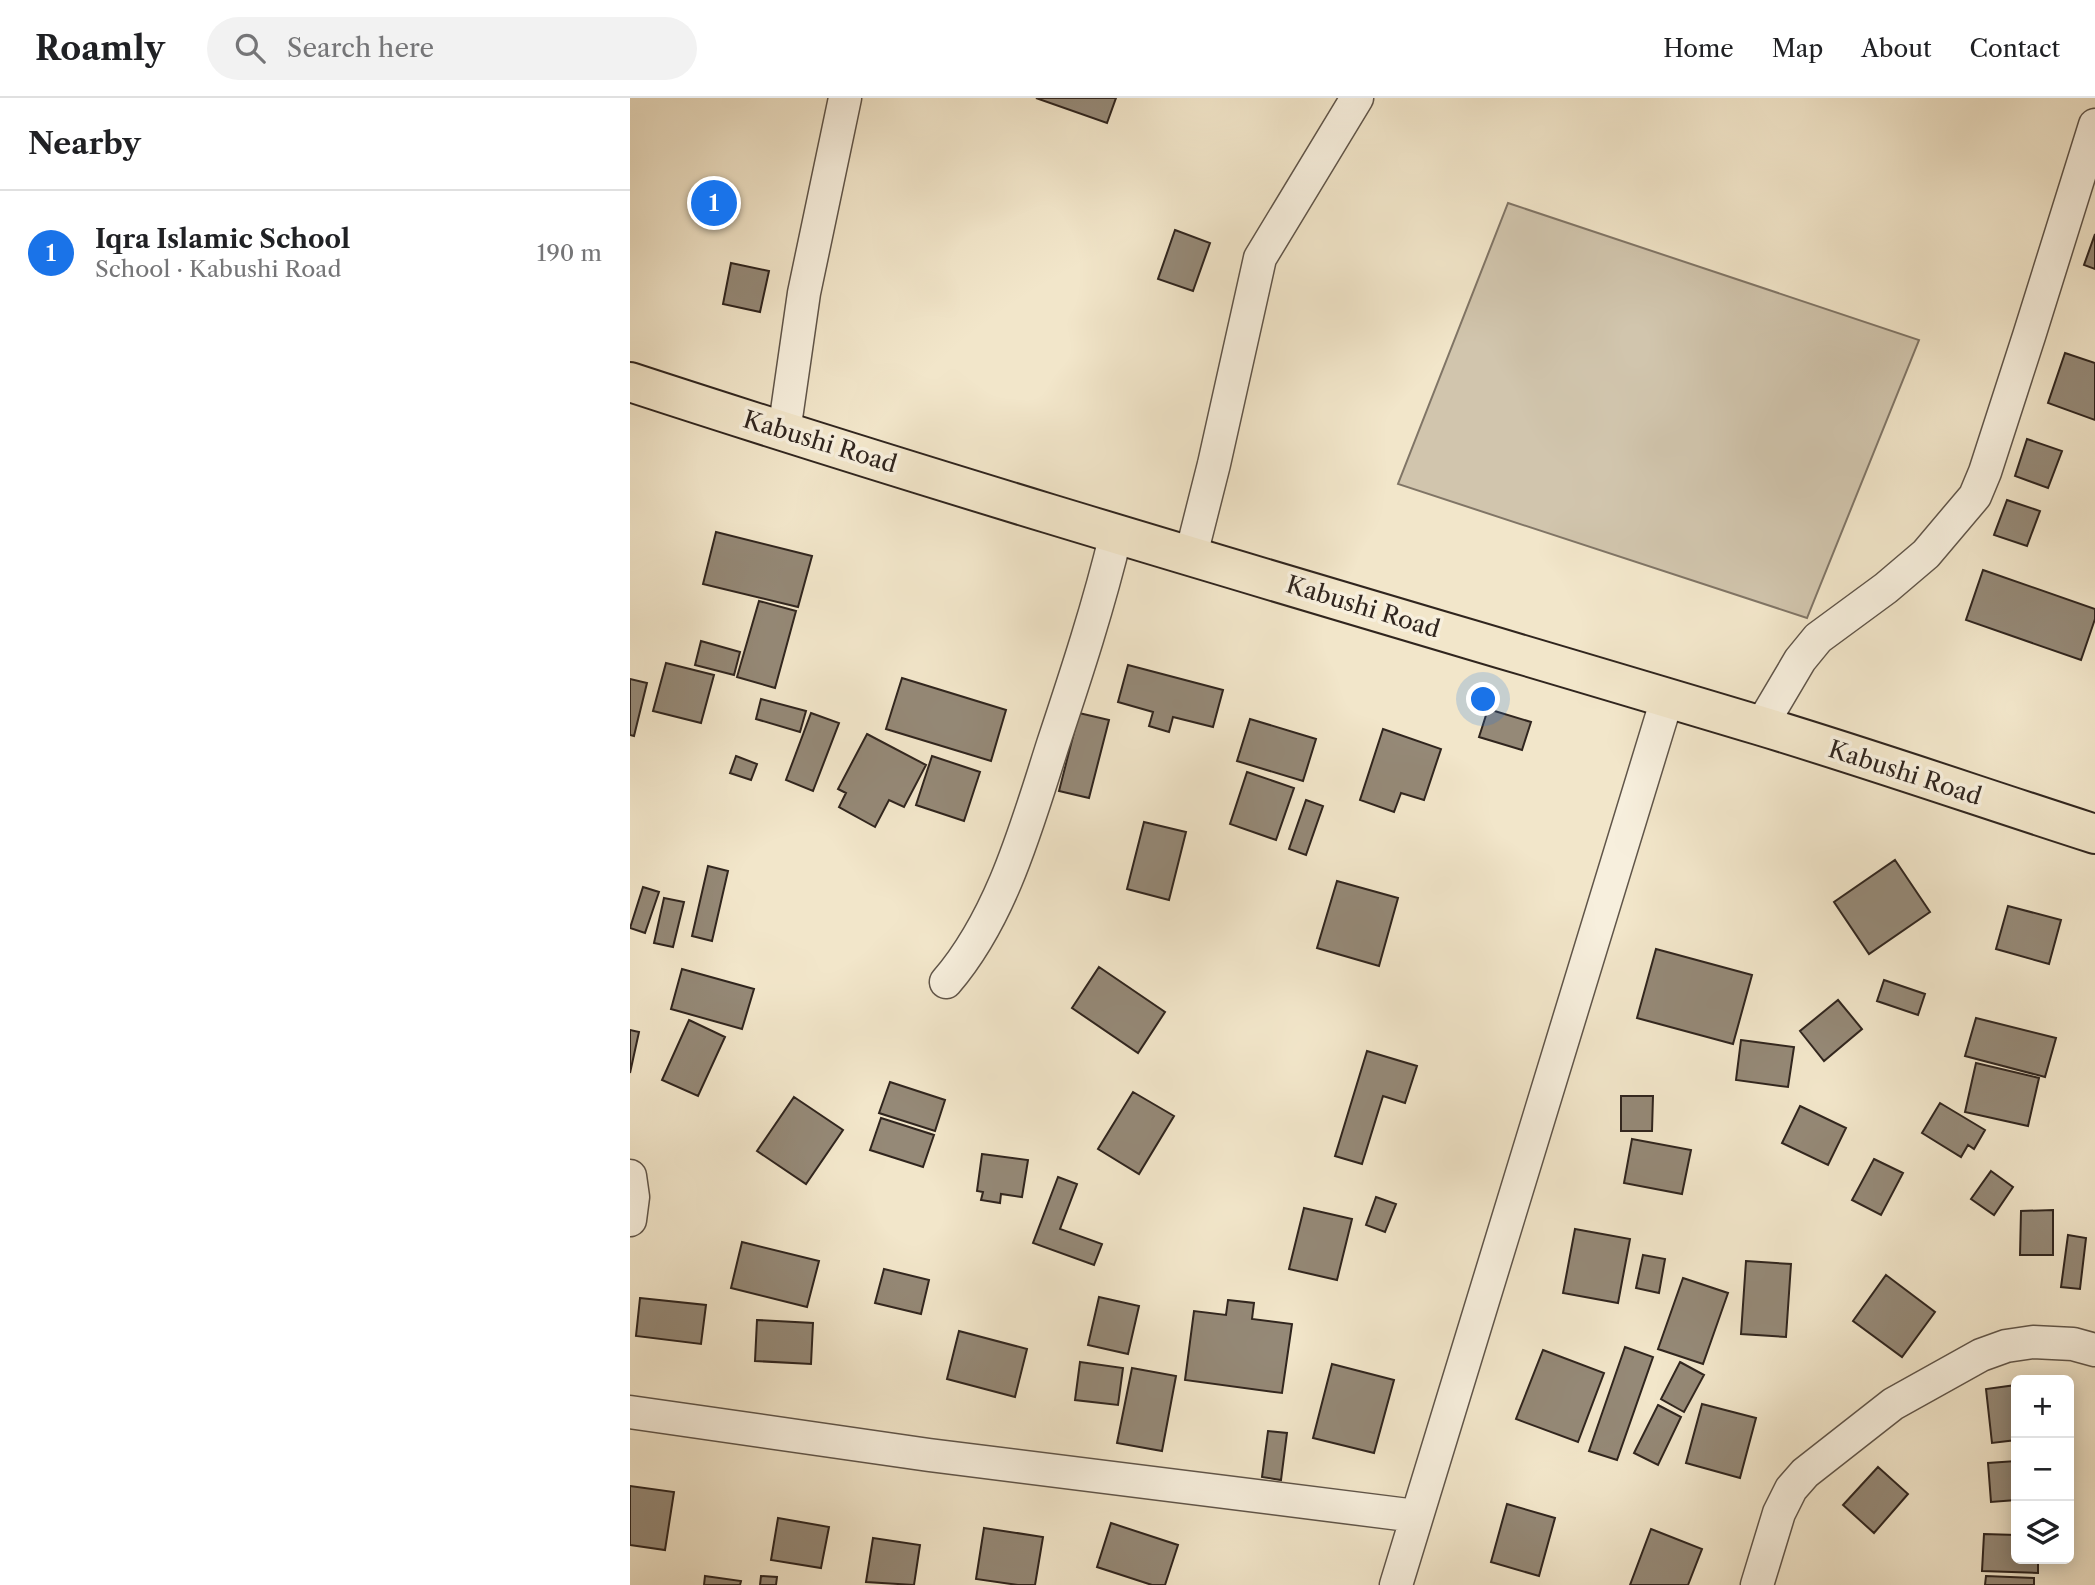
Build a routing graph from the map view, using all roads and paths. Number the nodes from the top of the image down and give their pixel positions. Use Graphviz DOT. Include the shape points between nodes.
graph roads {
  1 [pos="845,98"];
  2 [pos="1357,98"];
  3 [pos="2095,125"];
  4 [pos="630,382"];
  5 [pos="784,432"];
  6 [pos="1116,534"];
  7 [pos="1191,555"];
  8 [pos="1667,699"];
  9 [pos="1761,726"];
  10 [pos="2095,834"];
  11 [pos="946,982"];
  12 [pos="630,1176"];
  13 [pos="630,1220"];
  14 [pos="2095,1350"];
  15 [pos="630,1412"];
  16 [pos="1416,1516"];
  17 [pos="1396,1585"];
  18 [pos="1757,1585"];
  1 -- 5 [label="street" via="802,304"];
  2 -- 7 [label="street" via="1260,258"];
  3 -- 9 [label="street" via="1975,496 1926,554 1818,638"];
  4 -- 5 [label="main road, Kabushi Road"];
  5 -- 6 [label="main road, Kabushi Road"];
  6 -- 7 [label="main road, Kabushi Road"];
  6 -- 11 [label="street" via="1100,603 1009,876 964,961"];
  7 -- 8 [label="main road, Kabushi Road"];
  8 -- 9 [label="main road, Kabushi Road"];
  8 -- 16 [label="street"];
  9 -- 10 [label="main road, Kabushi Road"];
  12 -- 13 [label="street"];
  14 -- 18 [label="street" via="2033,1342 2006,1346 1893,1404 1791,1489"];
  15 -- 16 [label="street"];
  16 -- 17 [label="street"];
}
